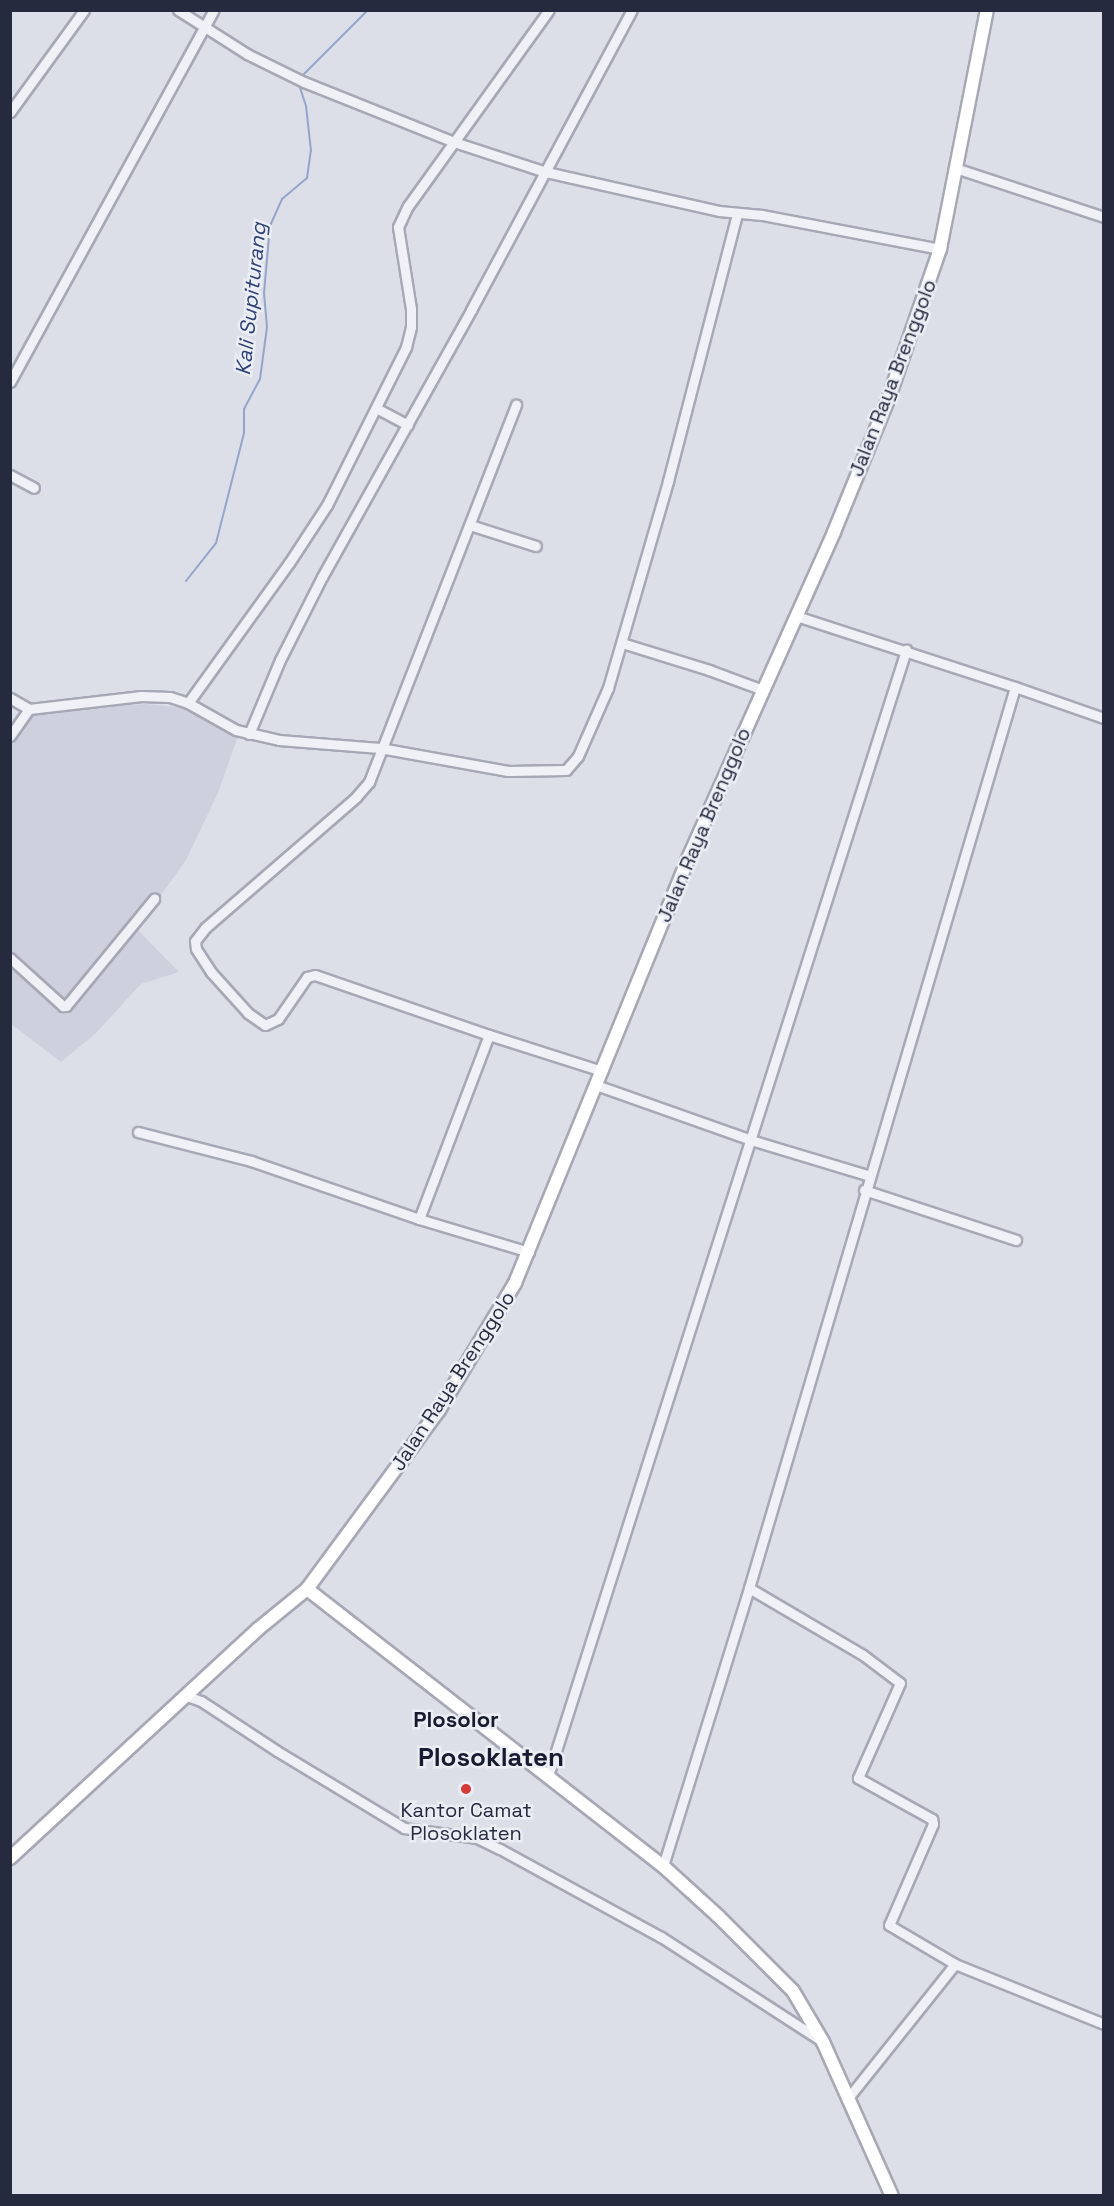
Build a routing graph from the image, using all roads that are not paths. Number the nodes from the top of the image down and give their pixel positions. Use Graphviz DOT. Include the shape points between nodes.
graph roads {
  1 [pos="84,10"];
  2 [pos="178,10"];
  3 [pos="214,10"];
  4 [pos="549,10"];
  5 [pos="632,10"];
  6 [pos="987,10"];
  7 [pos="204,28"];
  8 [pos="10,112"];
  9 [pos="454,142"];
  10 [pos="958,169"];
  11 [pos="546,172"];
  12 [pos="737,214"];
  13 [pos="1104,217"];
  14 [pos="940,249"];
  15 [pos="10,382"];
  16 [pos="516,405"];
  17 [pos="376,408"];
  18 [pos="408,425"];
  19 [pos="10,475"];
  20 [pos="34,488"];
  21 [pos="470,525"];
  22 [pos="536,546"];
  23 [pos="796,616"];
  24 [pos="621,643"];
  25 [pos="906,650"];
  26 [pos="1015,687"];
  27 [pos="763,690"];
  28 [pos="10,698"];
  29 [pos="188,703"];
  30 [pos="29,710"];
  31 [pos="1104,718"];
  32 [pos="249,734"];
  33 [pos="10,736"];
  34 [pos="380,748"];
  35 [pos="154,898"];
  36 [pos="10,958"];
  37 [pos="489,1035"];
  38 [pos="602,1071"];
  39 [pos="596,1085"];
  40 [pos="138,1132"];
  41 [pos="751,1140"];
  42 [pos="870,1176"];
  43 [pos="864,1190"];
  44 [pos="419,1219"];
  45 [pos="1016,1240"];
  46 [pos="529,1252"];
  47 [pos="749,1588"];
  48 [pos="307,1589"];
  49 [pos="187,1696"];
  50 [pos="548,1776"];
  51 [pos="10,1858"];
  52 [pos="663,1866"];
  53 [pos="956,1964"];
  54 [pos="1104,2024"];
  55 [pos="822,2042"];
  56 [pos="848,2098"];
  57 [pos="892,2196"];
  1 -- 8 [label="street"];
  2 -- 7 [label="street"];
  3 -- 7 [label="street"];
  4 -- 9 [label="street"];
  5 -- 11 [label="street"];
  6 -- 10 [label="main road, Jalan Raya Brenggolo"];
  7 -- 9 [label="street" via="304,82"];
  7 -- 15 [label="street"];
  9 -- 11 [label="street"];
  9 -- 17 [label="street" via="408,206 398,227 411,327 406,347"];
  10 -- 13 [label="street"];
  10 -- 14 [label="main road, Jalan Raya Brenggolo"];
  11 -- 12 [label="street"];
  11 -- 18 [label="street"];
  12 -- 14 [label="street" via="762,215"];
  12 -- 24 [label="street" via="668,481"];
  14 -- 23 [label="main road, Jalan Raya Brenggolo" via="889,397"];
  16 -- 21 [label="street"];
  17 -- 18 [label="street"];
  17 -- 29 [label="street" via="327,505"];
  18 -- 32 [label="street" via="322,577 280,660"];
  19 -- 20 [label="street"];
  21 -- 22 [label="street"];
  21 -- 34 [label="street"];
  23 -- 25 [label="street"];
  23 -- 27 [label="main road, Jalan Raya Brenggolo"];
  24 -- 27 [label="street"];
  24 -- 34 [label="street" via="608,688 578,756 566,770 508,771"];
  25 -- 26 [label="street"];
  25 -- 41 [label="street"];
  26 -- 31 [label="street"];
  26 -- 42 [label="street"];
  27 -- 38 [label="main road, Jalan Raya Brenggolo" via="687,861"];
  28 -- 30 [label="street"];
  29 -- 30 [label="street" via="155,696"];
  29 -- 32 [label="street"];
  30 -- 33 [label="street"];
  32 -- 34 [label="street"];
  34 -- 37 [label="street" via="369,782 356,797 205,928 195,941 196,949 229,993 265,1025 278,1019 307,977 315,975"];
  35 -- 36 [label="street" via="66,1006"];
  37 -- 38 [label="street"];
  37 -- 44 [label="street"];
  38 -- 39 [label="main road, Jalan Raya Brenggolo"];
  39 -- 41 [label="street"];
  39 -- 46 [label="main road, Jalan Raya Brenggolo"];
  40 -- 44 [label="street" via="251,1161"];
  41 -- 42 [label="street"];
  41 -- 50 [label="street"];
  42 -- 43 [label="street"];
  43 -- 45 [label="street"];
  43 -- 47 [label="street"];
  44 -- 46 [label="street"];
  46 -- 48 [label="main road, Jalan Raya Brenggolo" via="498,1316 439,1410"];
  47 -- 52 [label="street"];
  47 -- 53 [label="street" via="863,1655 900,1683 858,1778 933,1821 888,1923"];
  48 -- 49 [label="main road, Jalan Raya Brenggolo"];
  48 -- 50 [label="main road"];
  49 -- 51 [label="main road, Jalan Raya Brenggolo"];
  49 -- 55 [label="street" via="201,1701 404,1828 477,1838 501,1849 661,1937"];
  50 -- 52 [label="main road"];
  52 -- 55 [label="main road" via="793,1991"];
  53 -- 54 [label="street"];
  53 -- 56 [label="street"];
  55 -- 56 [label="main road"];
  56 -- 57 [label="main road"];
}
